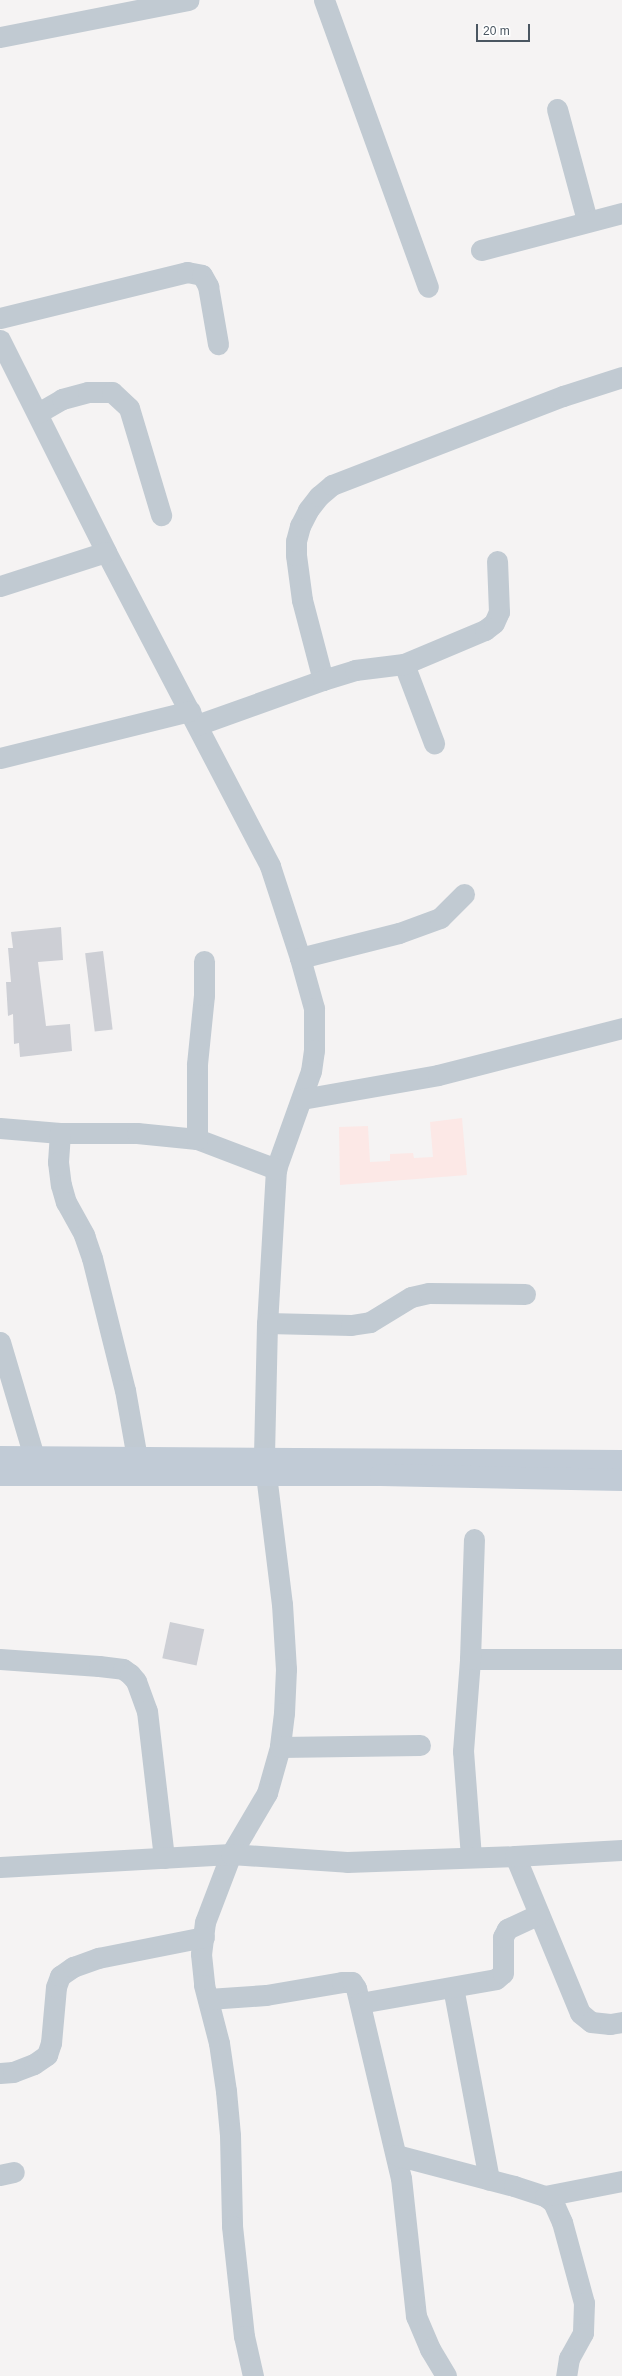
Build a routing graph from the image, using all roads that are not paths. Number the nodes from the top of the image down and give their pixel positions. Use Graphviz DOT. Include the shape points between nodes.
graph roads {
  1 [pos="188,0"];
  2 [pos="324,0"];
  3 [pos="164,2"];
  4 [pos="0,37"];
  5 [pos="557,109"];
  6 [pos="622,213"];
  7 [pos="587,220"];
  8 [pos="480,250"];
  9 [pos="428,287"];
  10 [pos="0,318"];
  11 [pos="0,340"];
  12 [pos="218,344"];
  13 [pos="622,377"];
  14 [pos="38,413"];
  15 [pos="161,515"];
  16 [pos="106,552"];
  17 [pos="497,561"];
  18 [pos="0,586"];
  19 [pos="404,664"];
  20 [pos="323,680"];
  21 [pos="194,718"];
  22 [pos="434,743"];
  23 [pos="0,758"];
  24 [pos="464,894"];
  25 [pos="300,958"];
  26 [pos="204,960"];
  27 [pos="622,1028"];
  28 [pos="302,1099"];
  29 [pos="0,1128"];
  30 [pos="60,1133"];
  31 [pos="197,1139"];
  32 [pos="276,1169"];
  33 [pos="525,1294"];
  34 [pos="267,1323"];
  35 [pos="0,1342"];
  36 [pos="0,1457"];
  37 [pos="34,1457"];
  38 [pos="137,1458"];
  39 [pos="622,1461"];
  40 [pos="264,1467"];
  41 [pos="0,1475"];
  42 [pos="622,1480"];
  43 [pos="474,1539"];
  44 [pos="0,1659"];
  45 [pos="470,1659"];
  46 [pos="622,1659"];
  47 [pos="420,1745"];
  48 [pos="280,1747"];
  49 [pos="622,1850"];
  50 [pos="231,1854"];
  51 [pos="515,1856"];
  52 [pos="471,1857"];
  53 [pos="164,1858"];
  54 [pos="0,1867"];
  55 [pos="539,1914"];
  56 [pos="204,1937"];
  57 [pos="453,1987"];
  58 [pos="208,1999"];
  59 [pos="360,2003"];
  60 [pos="622,2022"];
  61 [pos="0,2073"];
  62 [pos="396,2155"];
  63 [pos="489,2180"];
  64 [pos="622,2181"];
  65 [pos="545,2196"];
  66 [pos="253,2376"];
  67 [pos="446,2376"];
  68 [pos="566,2376"];
  1 -- 3 [label="street"];
  2 -- 9 [label="street"];
  3 -- 4 [label="street"];
  5 -- 7 [label="street"];
  6 -- 7 [label="street"];
  7 -- 8 [label="street"];
  10 -- 12 [label="street" via="187,272 202,275 208,286"];
  11 -- 14 [label="street"];
  13 -- 20 [label="street" via="563,396 332,485 319,496 300,526 296,555 302,600"];
  14 -- 15 [label="street" via="62,399 88,392 112,392 129,408"];
  14 -- 16 [label="street"];
  16 -- 18 [label="street"];
  16 -- 21 [label="street"];
  17 -- 19 [label="street" via="500,598 499,612 494,623 474,635"];
  19 -- 20 [label="street" via="356,670"];
  19 -- 22 [label="street"];
  20 -- 21 [label="street"];
  21 -- 23 [label="street"];
  21 -- 25 [label="street" via="270,866"];
  24 -- 25 [label="street" via="440,918 399,933"];
  25 -- 28 [label="street" via="314,1008 315,1029 313,1057"];
  26 -- 31 [label="street" via="204,995 197,1064"];
  27 -- 28 [label="street" via="438,1075"];
  28 -- 32 [label="street"];
  29 -- 30 [label="street"];
  30 -- 31 [label="street" via="137,1133"];
  30 -- 38 [label="street" via="58,1162 61,1185 66,1202 84,1235 92,1258 125,1390"];
  31 -- 32 [label="street"];
  32 -- 34 [label="street"];
  33 -- 34 [label="street" via="429,1293 411,1297 370,1322 351,1326"];
  34 -- 40 [label="street"];
  35 -- 37 [label="street"];
  36 -- 37 [label="main road"];
  37 -- 38 [label="main road"];
  38 -- 40 [label="main road"];
  39 -- 40 [label="main road"];
  40 -- 41 [label="main road"];
  40 -- 42 [label="main road" via="381,1475"];
  40 -- 48 [label="street" via="282,1604 286,1669"];
  43 -- 45 [label="street"];
  44 -- 53 [label="street" via="99,1666 123,1670 136,1681 147,1711"];
  45 -- 46 [label="street"];
  45 -- 52 [label="street" via="463,1751"];
  47 -- 48 [label="street"];
  48 -- 50 [label="street" via="267,1793"];
  49 -- 51 [label="street"];
  50 -- 52 [label="street" via="347,1862"];
  50 -- 53 [label="street"];
  50 -- 56 [label="street" via="206,1922"];
  51 -- 52 [label="street"];
  51 -- 55 [label="street"];
  53 -- 54 [label="street"];
  55 -- 57 [label="street" via="507,1929 503,1937 503,1973 496,1979"];
  55 -- 60 [label="street" via="580,2012 591,2022"];
  56 -- 58 [label="street" via="202,1954"];
  56 -- 61 [label="street" via="98,1958 73,1967 60,1976 56,1987 51,2043 47,2055 34,2064 13,2072"];
  57 -- 59 [label="street"];
  57 -- 63 [label="street"];
  58 -- 59 [label="street" via="266,1995 352,1982"];
  58 -- 66 [label="street" via="219,2043 226,2091 230,2135 232,2226 244,2336"];
  59 -- 62 [label="street"];
  62 -- 63 [label="street"];
  62 -- 67 [label="street" via="401,2178 416,2316 430,2349"];
  63 -- 65 [label="street"];
  64 -- 65 [label="street"];
  65 -- 68 [label="street" via="553,2202 562,2222 584,2303 582,2333 569,2358"];
}
